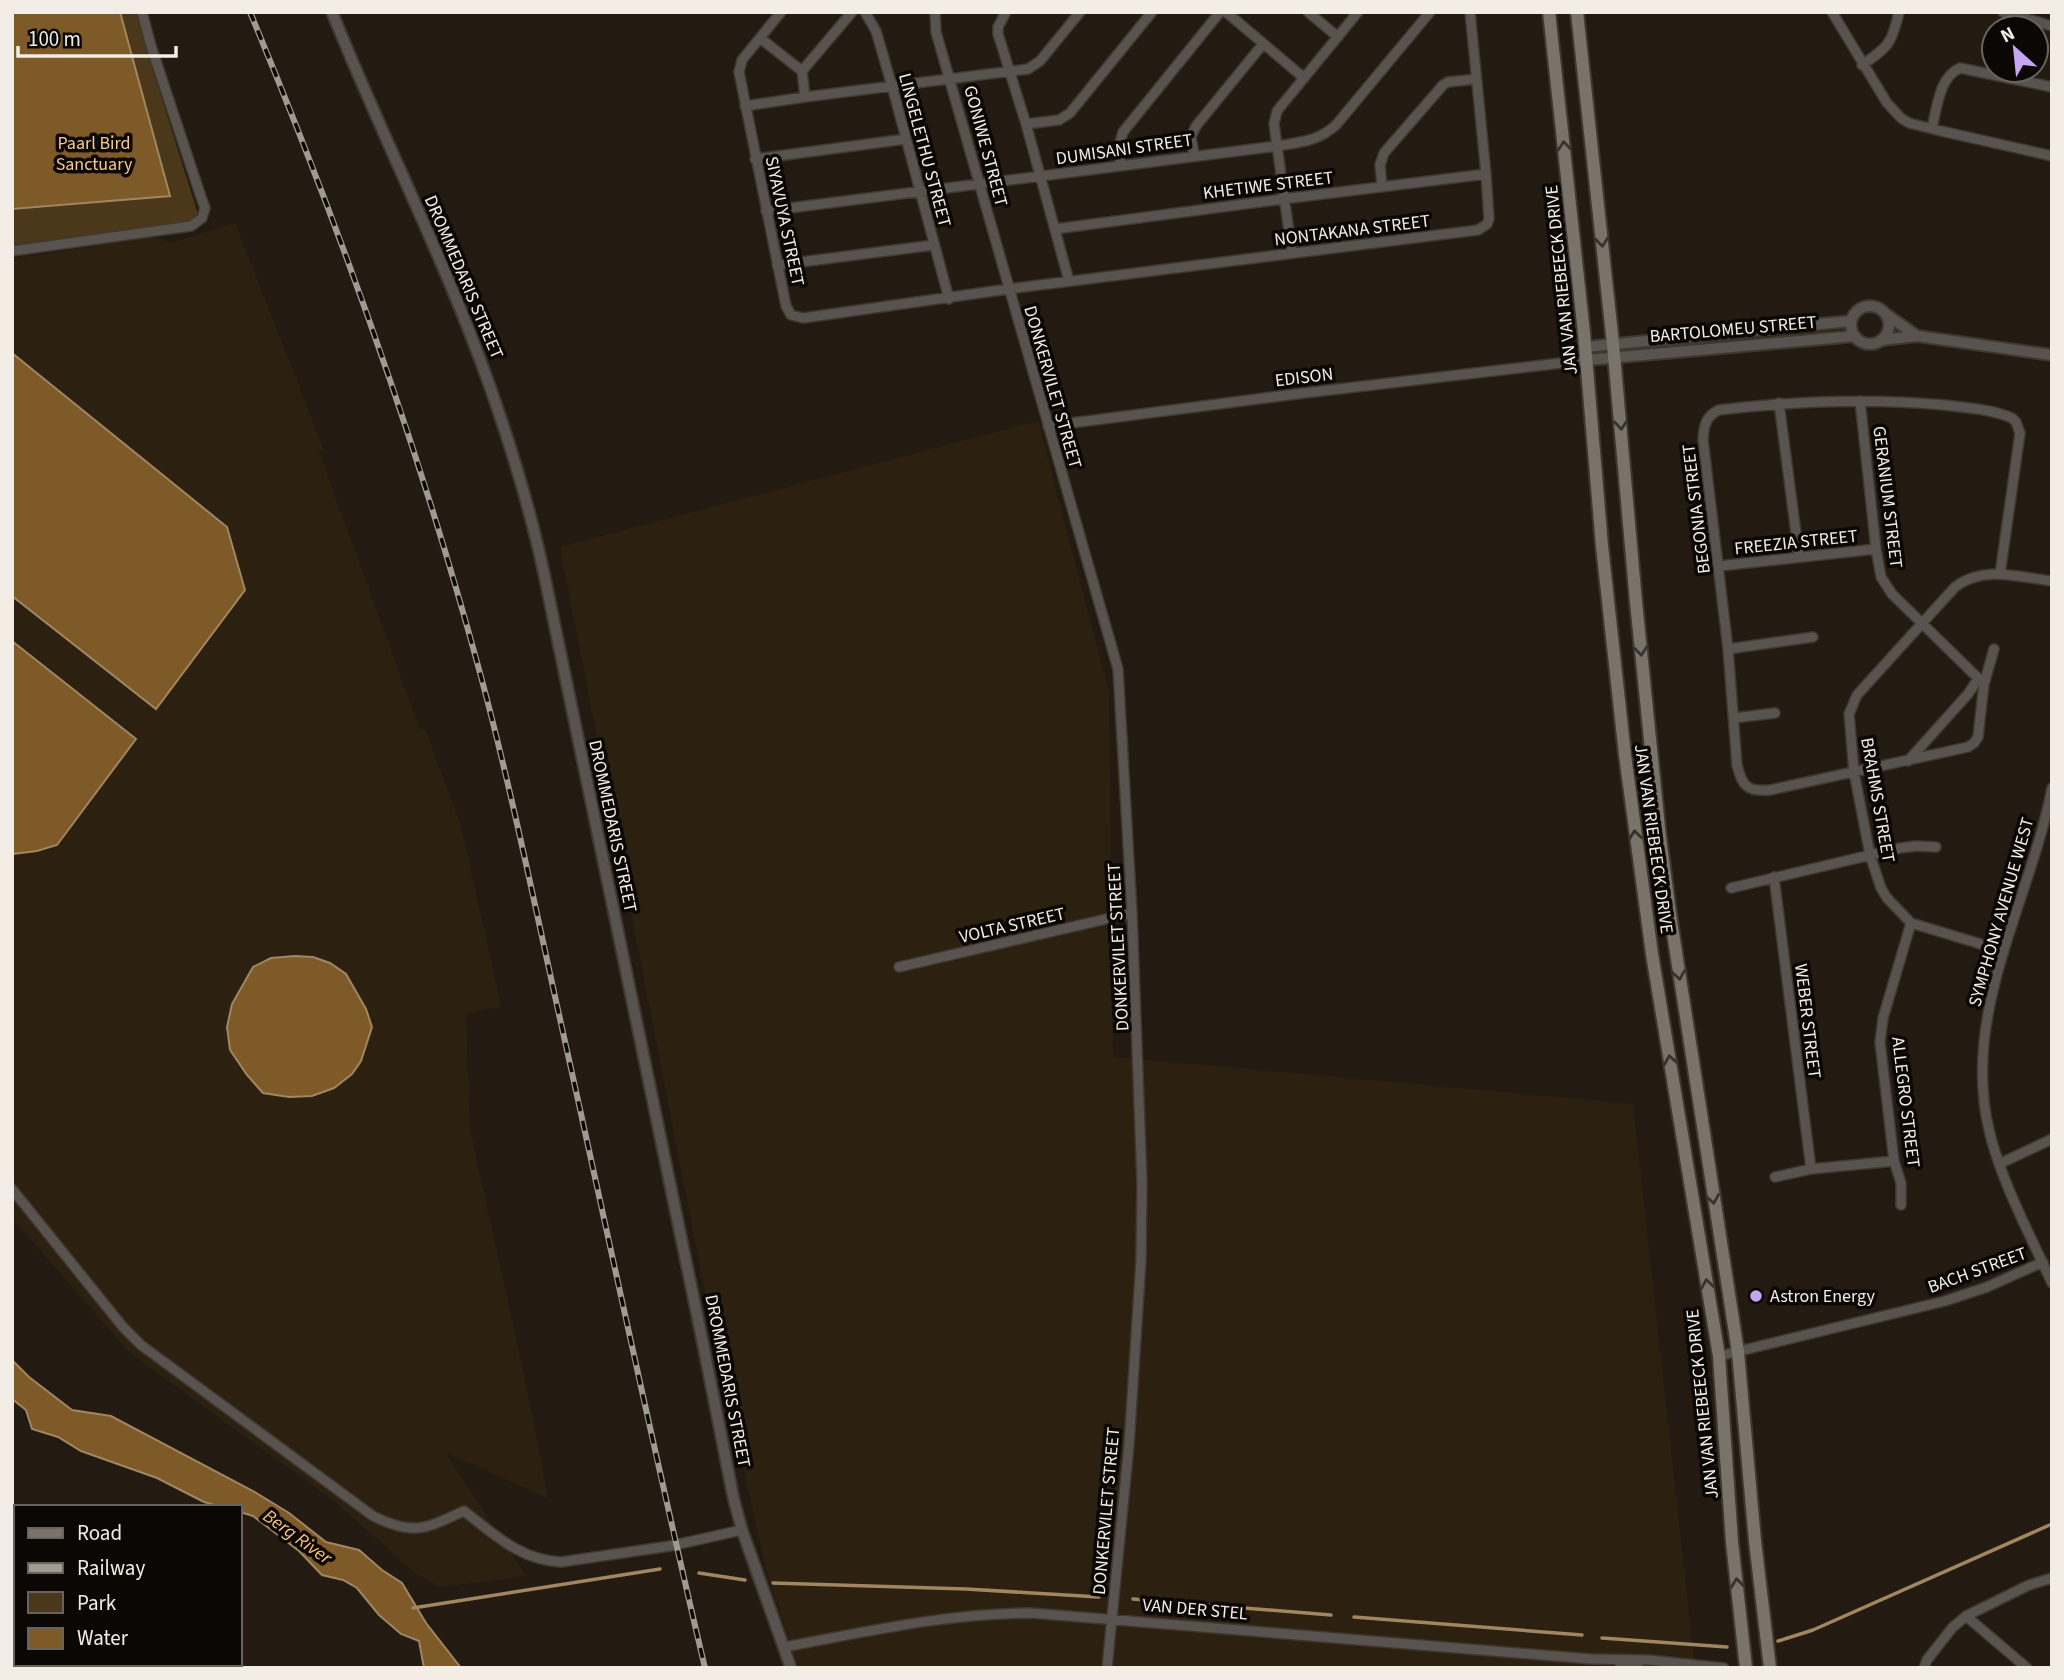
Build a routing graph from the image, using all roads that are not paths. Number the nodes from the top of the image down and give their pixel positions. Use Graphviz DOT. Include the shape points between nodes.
graph roads {
  1 [pos="142,12"];
  2 [pos="332,12"];
  3 [pos="781,12"];
  4 [pos="852,12"];
  5 [pos="865,12"];
  6 [pos="935,12"];
  7 [pos="1006,12"];
  8 [pos="1080,12"];
  9 [pos="1152,12"];
  10 [pos="1220,12"];
  11 [pos="1226,12"];
  12 [pos="1308,12"];
  13 [pos="1358,12"];
  14 [pos="1430,12"];
  15 [pos="1470,12"];
  16 [pos="1549,12"];
  17 [pos="1577,12"];
  18 [pos="1832,12"];
  19 [pos="1899,12"];
  20 [pos="2003,12"];
  21 [pos="2052,26"];
  22 [pos="1338,37"];
  23 [pos="760,38"];
  24 [pos="1263,44"];
  25 [pos="1862,65"];
  26 [pos="802,71"];
  27 [pos="1010,71"];
  28 [pos="951,78"];
  29 [pos="1304,78"];
  30 [pos="1476,79"];
  31 [pos="892,86"];
  32 [pos="2052,87"];
  33 [pos="804,97"];
  34 [pos="745,106"];
  35 [pos="1026,124"];
  36 [pos="1932,128"];
  37 [pos="906,139"];
  38 [pos="1277,146"];
  39 [pos="1194,155"];
  40 [pos="2052,156"];
  41 [pos="755,159"];
  42 [pos="1121,166"];
  43 [pos="1486,174"];
  44 [pos="1041,177"];
  45 [pos="980,184"];
  46 [pos="1382,186"];
  47 [pos="921,192"];
  48 [pos="1283,199"];
  49 [pos="766,211"];
  50 [pos="1055,229"];
  51 [pos="934,245"];
  52 [pos="12,251"];
  53 [pos="1292,253"];
  54 [pos="777,265"];
  55 [pos="1069,281"];
  56 [pos="1008,289"];
  57 [pos="950,299"];
  58 [pos="1886,314"];
  59 [pos="1851,321"];
  60 [pos="1855,336"];
  61 [pos="1917,336"];
  62 [pos="1881,340"];
  63 [pos="1614,350"];
  64 [pos="1586,354"];
  65 [pos="2049,356"];
  66 [pos="1860,401"];
  67 [pos="1779,403"];
  68 [pos="1048,426"];
  69 [pos="1876,549"];
  70 [pos="1798,556"];
  71 [pos="1719,566"];
  72 [pos="2000,574"];
  73 [pos="2052,581"];
  74 [pos="1922,625"];
  75 [pos="1813,636"];
  76 [pos="1728,649"];
  77 [pos="1994,649"];
  78 [pos="1981,681"];
  79 [pos="1775,713"];
  80 [pos="1734,718"];
  81 [pos="1908,761"];
  82 [pos="1854,772"];
  83 [pos="2052,788"];
  84 [pos="1937,847"];
  85 [pos="1870,855"];
  86 [pos="1774,877"];
  87 [pos="1731,888"];
  88 [pos="1132,913"];
  89 [pos="1911,923"];
  90 [pos="2004,951"];
  91 [pos="899,967"];
  92 [pos="2052,1139"];
  93 [pos="1894,1161"];
  94 [pos="1999,1164"];
  95 [pos="1811,1169"];
  96 [pos="1775,1177"];
  97 [pos="12,1189"];
  98 [pos="1901,1205"];
  99 [pos="2043,1262"];
  100 [pos="2052,1283"];
  101 [pos="1738,1352"];
  102 [pos="1718,1356"];
  103 [pos="742,1530"];
  104 [pos="2052,1578"];
  105 [pos="1966,1616"];
  106 [pos="1112,1618"];
  107 [pos="784,1647"];
  108 [pos="1769,1653"];
  109 [pos="1605,1660"];
  110 [pos="791,1668"];
  111 [pos="1107,1668"];
  112 [pos="1639,1668"];
  113 [pos="1724,1668"];
  114 [pos="1746,1668"];
  115 [pos="1770,1668"];
  116 [pos="1781,1668"];
  117 [pos="1924,1668"];
  118 [pos="2027,1668"];
  1 -- 52 [label="street" via="205,208 202,218 191,226"];
  2 -- 103 [label="street, DROMMEDARIS STREET" via="474,345 509,440 531,519"];
  3 -- 23 [label="street, SIYAVUYA STREET"];
  4 -- 26 [label="street"];
  5 -- 31 [label="street, LINGELETHU STREET" via="876,31"];
  6 -- 28 [label="street, GONIWE STREET" via="936,32"];
  7 -- 27 [label="street" via="998,34"];
  8 -- 27 [label="street" via="1035,65"];
  9 -- 35 [label="street" via="1070,113 1059,120"];
  10 -- 42 [label="street" via="1123,132"];
  11 -- 24 [label="street"];
  12 -- 22 [label="street"];
  13 -- 22 [label="street"];
  14 -- 38 [label="street, DUMISANI STREET" via="1336,125 1313,140"];
  15 -- 30 [label="street, NONTAKANA STREET"];
  64 -- 16 [label="main road, JAN VAN RIEBEECK DRIVE, one-way"];
  17 -- 63 [label="main road, JAN VAN RIEBEECK DRIVE, one-way"];
  18 -- 25 [label="street"];
  19 -- 25 [label="street" via="1888,45"];
  20 -- 21 [label="street"];
  22 -- 29 [label="street"];
  23 -- 26 [label="street"];
  23 -- 34 [label="street, SIYAVUYA STREET" via="740,65"];
  24 -- 29 [label="street"];
  24 -- 39 [label="street" via="1196,126 1191,137"];
  25 -- 36 [label="street" via="1894,112"];
  26 -- 33 [label="street"];
  27 -- 28 [label="street"];
  27 -- 35 [label="street"];
  28 -- 31 [label="street"];
  28 -- 45 [label="street, GONIWE STREET"];
  29 -- 38 [label="street" via="1277,111"];
  30 -- 43 [label="street, NONTAKANA STREET"];
  30 -- 46 [label="street" via="1443,85 1384,153"];
  31 -- 33 [label="street"];
  31 -- 37 [label="street, LINGELETHU STREET"];
  32 -- 36 [label="street" via="1960,68 1947,77"];
  33 -- 34 [label="street"];
  34 -- 41 [label="street, SIYAVUYA STREET"];
  35 -- 44 [label="street"];
  36 -- 40 [label="street"];
  37 -- 41 [label="street"];
  37 -- 47 [label="street, LINGELETHU STREET"];
  38 -- 39 [label="street, DUMISANI STREET"];
  38 -- 48 [label="street"];
  39 -- 42 [label="street, DUMISANI STREET"];
  41 -- 49 [label="street, SIYAVUYA STREET"];
  42 -- 44 [label="street, DUMISANI STREET"];
  43 -- 46 [label="street, KHETIWE STREET"];
  43 -- 53 [label="street, NONTAKANA STREET" via="1489,219 1478,230"];
  44 -- 45 [label="street, DUMISANI STREET"];
  44 -- 50 [label="street"];
  45 -- 47 [label="street, DUMISANI STREET"];
  45 -- 56 [label="street, GONIWE STREET"];
  46 -- 48 [label="street, KHETIWE STREET"];
  47 -- 49 [label="street, DUMISANI STREET"];
  47 -- 51 [label="street, LINGELETHU STREET"];
  48 -- 50 [label="street, KHETIWE STREET"];
  48 -- 53 [label="street"];
  49 -- 54 [label="street, SIYAVUYA STREET"];
  50 -- 55 [label="street"];
  51 -- 54 [label="street"];
  51 -- 57 [label="street, LINGELETHU STREET"];
  53 -- 55 [label="street, NONTAKANA STREET"];
  54 -- 57 [label="street, SIYAVUYA STREET" via="786,306 796,318"];
  55 -- 56 [label="street, NONTAKANA STREET"];
  56 -- 57 [label="street, SIYAVUYA STREET"];
  56 -- 68 [label="street, DONKERVILET STREET"];
  58 -- 59 [label="street, BARTOLOMEU STREET" via="1866,306"];
  58 -- 61 [label="street, BARTOLOMEU STREET"];
  58 -- 62 [label="street" via="1889,328"];
  59 -- 60 [label="street"];
  59 -- 63 [label="street, BARTOLOMEU STREET"];
  60 -- 62 [label="street, BARTOLOMEU STREET" via="1867,344"];
  60 -- 63 [label="street, BARTOLOMEU STREET"];
  61 -- 62 [label="street, BARTOLOMEU STREET"];
  61 -- 65 [label="street, BARTOLOMEU STREET"];
  63 -- 64 [label="street"];
  63 -- 101 [label="main road, JAN VAN RIEBEECK DRIVE, one-way" via="1669,906"];
  64 -- 68 [label="street, EDISON" via="1565,362"];
  102 -- 64 [label="main road, JAN VAN RIEBEECK DRIVE, one-way" via="1637,854 1607,595"];
  66 -- 67 [label="street, BEGONIA STREET"];
  66 -- 69 [label="street, GERANIUM STREET"];
  66 -- 72 [label="street, BEGONIA STREET" via="1963,407 2007,415 2016,422 2020,433"];
  67 -- 70 [label="street"];
  67 -- 71 [label="street, BEGONIA STREET" via="1719,410 1706,422 1703,439"];
  68 -- 88 [label="street, DONKERVILET STREET" via="1118,669"];
  69 -- 70 [label="street, FREEZIA STREET"];
  69 -- 74 [label="street, GERANIUM STREET" via="1885,584"];
  70 -- 71 [label="street, FREEZIA STREET"];
  71 -- 76 [label="street, BEGONIA STREET"];
  72 -- 73 [label="street, BRAHMS STREET"];
  72 -- 74 [label="street, BRAHMS STREET" via="1964,580"];
  74 -- 78 [label="street, GERANIUM STREET"];
  74 -- 82 [label="street, BRAHMS STREET" via="1851,705"];
  75 -- 76 [label="street"];
  76 -- 80 [label="street, BEGONIA STREET"];
  77 -- 78 [label="street"];
  78 -- 81 [label="street"];
  78 -- 81 [label="street" via="1974,743"];
  79 -- 80 [label="street"];
  80 -- 82 [label="street, BEGONIA STREET" via="1739,775 1752,790"];
  81 -- 82 [label="street"];
  82 -- 85 [label="street, BRAHMS STREET"];
  83 -- 90 [label="street, SYMPHONY AVENUE WEST"];
  84 -- 85 [label="street"];
  85 -- 86 [label="street"];
  85 -- 89 [label="street, BRAHMS STREET" via="1887,898"];
  86 -- 87 [label="street"];
  86 -- 95 [label="street, WEBER STREET"];
  88 -- 91 [label="street, VOLTA STREET"];
  88 -- 106 [label="street, DONKERVILET STREET" via="1141,1260"];
  89 -- 90 [label="street, BRAHMS STREET"];
  89 -- 93 [label="street, ALLEGRO STREET" via="1880,1030"];
  90 -- 94 [label="street, SYMPHONY AVENUE WEST" via="1986,1020 1982,1066 1983,1102"];
  92 -- 94 [label="street"];
  93 -- 95 [label="street"];
  93 -- 98 [label="street, ALLEGRO STREET"];
  94 -- 99 [label="street, SYMPHONY AVENUE WEST"];
  95 -- 96 [label="street"];
  97 -- 103 [label="street" via="133,1338 388,1524 420,1529 464,1511 513,1548 543,1561 561,1562"];
  99 -- 100 [label="street, SYMPHONY AVENUE WEST"];
  99 -- 101 [label="street, BACH STREET" via="1945,1301"];
  101 -- 102 [label="street, BACH STREET"];
  101 -- 108 [label="main road, JAN VAN RIEBEECK DRIVE"];
  114 -- 102 [label="main road, JAN VAN RIEBEECK DRIVE, one-way"];
  103 -- 107 [label="street, DROMMEDARIS STREET"];
  104 -- 105 [label="street"];
  105 -- 117 [label="street"];
  105 -- 118 [label="street"];
  106 -- 107 [label="street, VAN DER STEL" via="1031,1613 959,1616"];
  106 -- 109 [label="street, VAN DER STEL"];
  106 -- 111 [label="street, DONKERVILET STREET"];
  107 -- 110 [label="street, DROMMEDARIS STREET"];
  108 -- 115 [label="main road, JAN VAN RIEBEECK DRIVE"];
  108 -- 116 [label="main road"];
  109 -- 112 [label="street, VAN DER STEL"];
  109 -- 113 [label="street, VAN DER STEL"];
}
